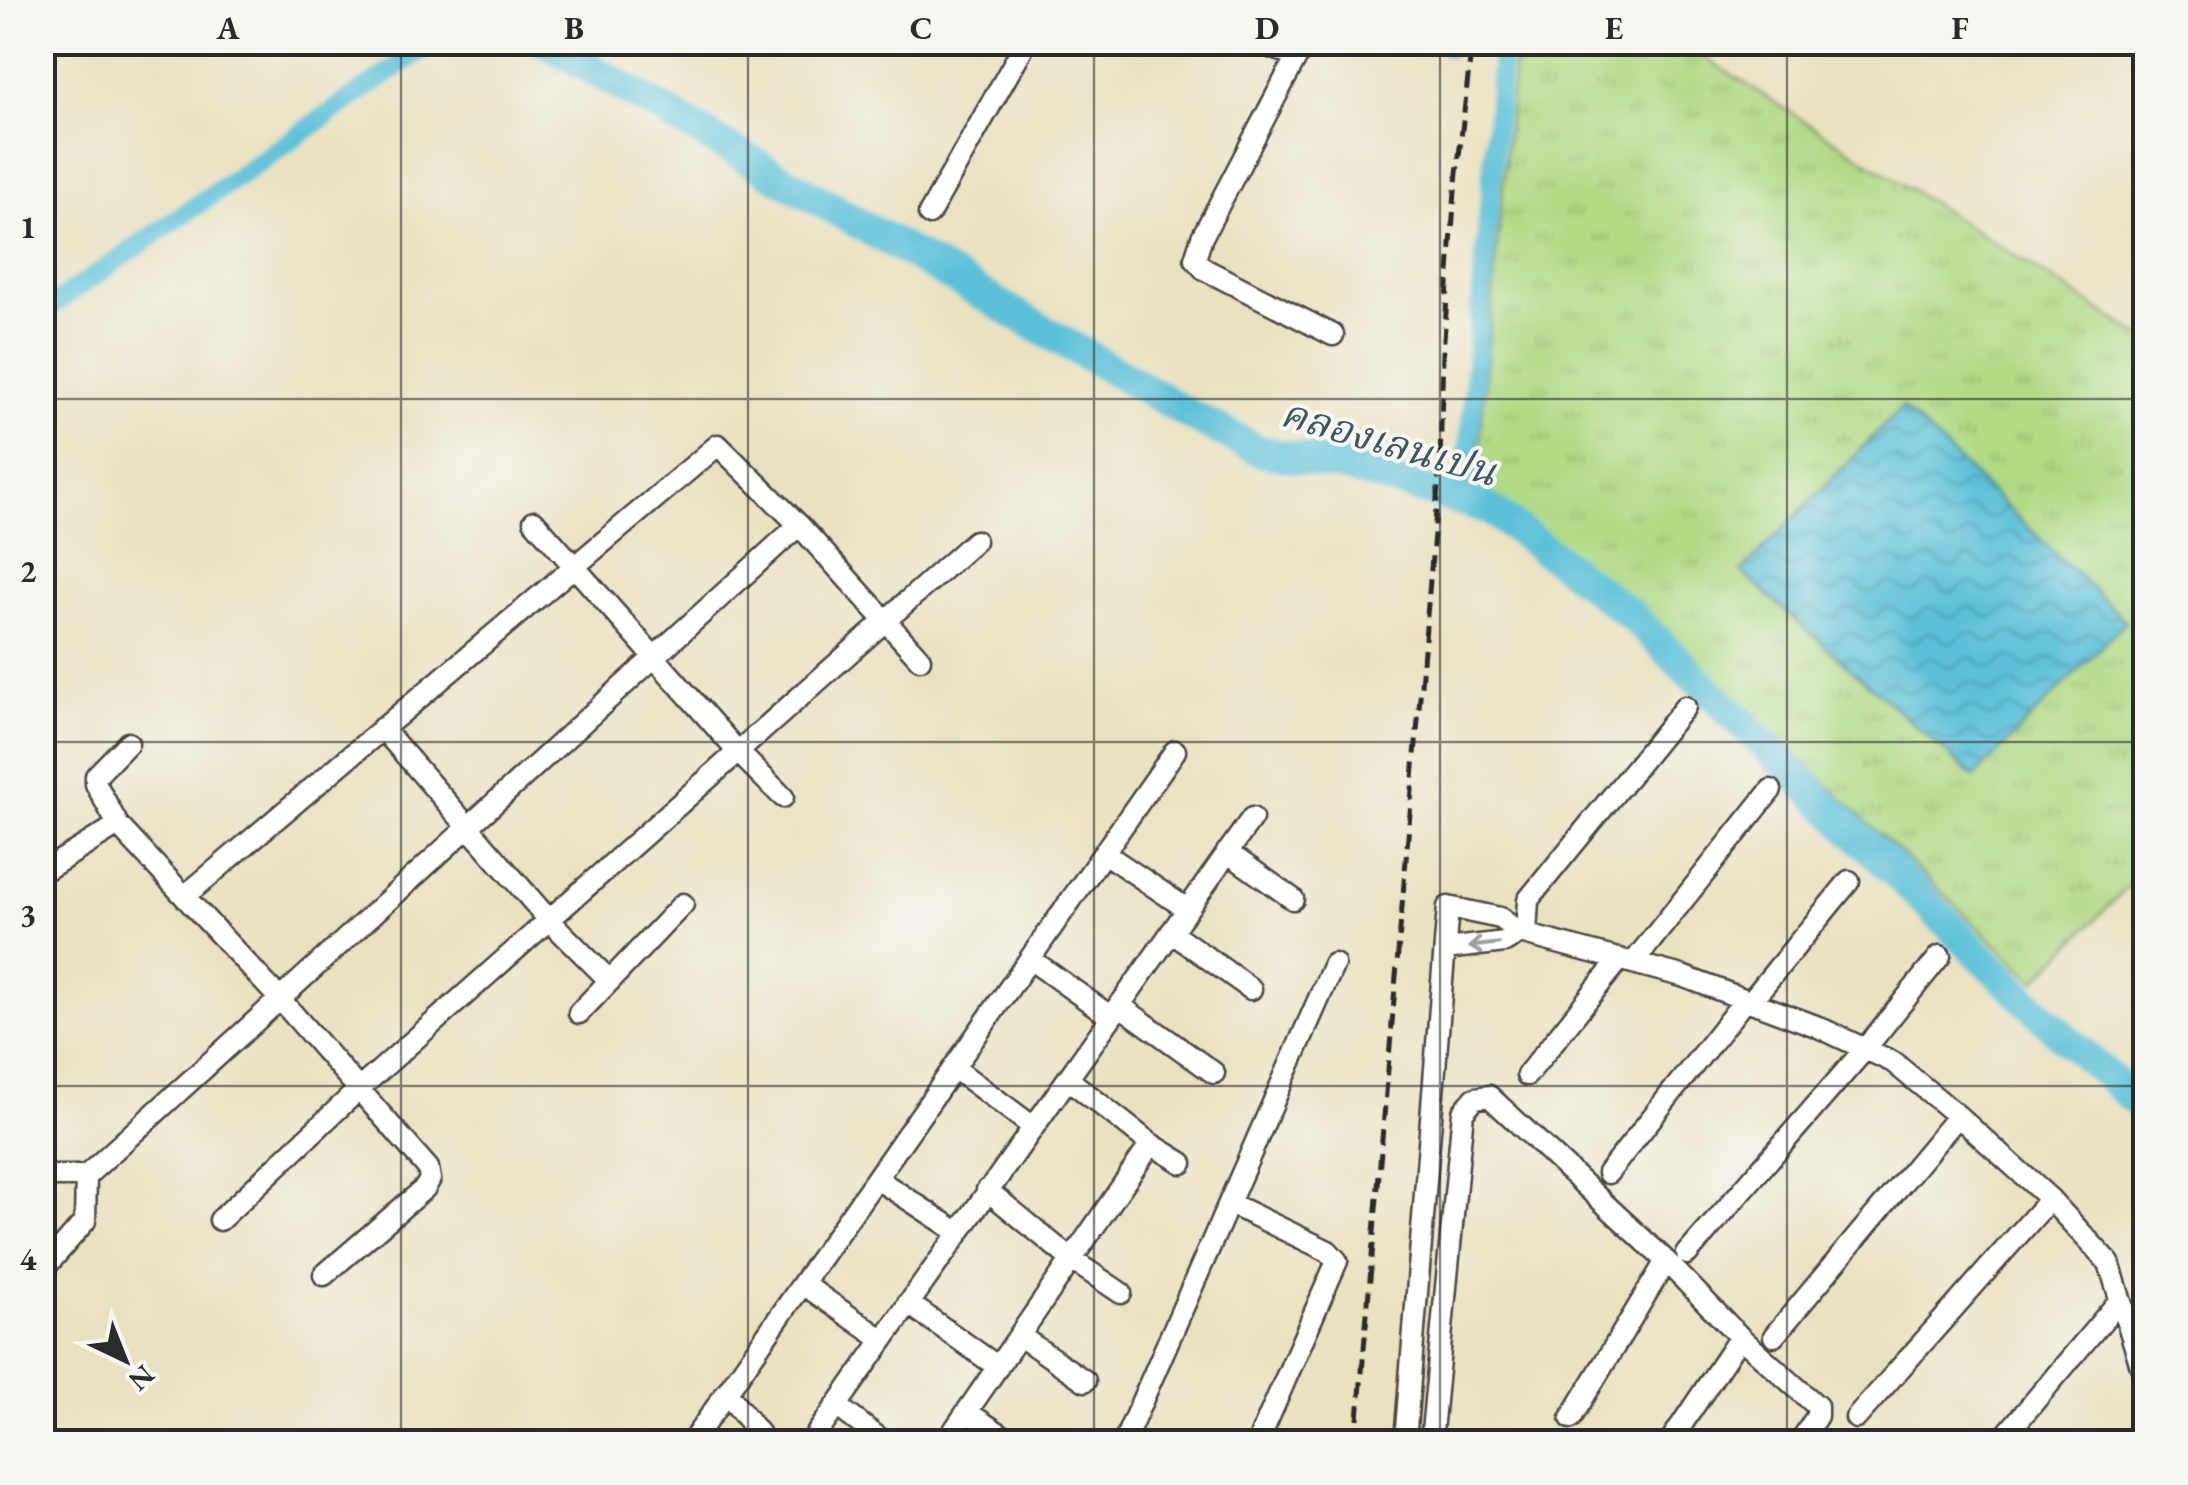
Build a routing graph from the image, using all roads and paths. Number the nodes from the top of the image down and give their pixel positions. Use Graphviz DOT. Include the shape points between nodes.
graph roads {
  1 [pos="1026,42"];
  2 [pos="1255,42"];
  3 [pos="1301,49"];
  4 [pos="929,214"];
  5 [pos="1333,334"];
  6 [pos="534,521"];
  7 [pos="799,525"];
  8 [pos="975,541"];
  9 [pos="572,566"];
  10 [pos="885,621"];
  11 [pos="653,658"];
  12 [pos="920,659"];
  13 [pos="1685,706"];
  14 [pos="382,728"];
  15 [pos="128,743"];
  16 [pos="738,752"];
  17 [pos="1174,752"];
  18 [pos="1771,790"];
  19 [pos="783,797"];
  20 [pos="1252,818"];
  21 [pos="118,825"];
  22 [pos="466,828"];
  23 [pos="1227,852"];
  24 [pos="1104,853"];
  25 [pos="42,872"];
  26 [pos="1850,881"];
  27 [pos="185,896"];
  28 [pos="1293,899"];
  29 [pos="683,904"];
  30 [pos="1187,909"];
  31 [pos="549,920"];
  32 [pos="1171,932"];
  33 [pos="1523,934"];
  34 [pos="1445,949"];
  35 [pos="1940,956"];
  36 [pos="1030,959"];
  37 [pos="1626,961"];
  38 [pos="1334,964"];
  39 [pos="610,981"];
  40 [pos="1250,989"];
  41 [pos="280,998"];
  42 [pos="1748,1001"];
  43 [pos="1115,1011"];
  44 [pos="579,1012"];
  45 [pos="1866,1049"];
  46 [pos="954,1068"];
  47 [pos="1214,1073"];
  48 [pos="1527,1075"];
  49 [pos="1068,1079"];
  50 [pos="359,1089"];
  51 [pos="1958,1116"];
  52 [pos="1032,1126"];
  53 [pos="1151,1144"];
  54 [pos="1182,1163"];
  55 [pos="1608,1172"];
  56 [pos="42,1176"];
  57 [pos="86,1176"];
  58 [pos="877,1178"];
  59 [pos="987,1190"];
  60 [pos="2050,1200"];
  61 [pos="1231,1204"];
  62 [pos="220,1220"];
  63 [pos="958,1232"];
  64 [pos="1687,1254"];
  65 [pos="1072,1260"];
  66 [pos="1666,1262"];
  67 [pos="48,1264"];
  68 [pos="324,1275"];
  69 [pos="803,1284"];
  70 [pos="1121,1293"];
  71 [pos="2120,1300"];
  72 [pos="908,1303"];
  73 [pos="1020,1336"];
  74 [pos="1774,1336"];
  75 [pos="1740,1337"];
  76 [pos="883,1340"];
  77 [pos="998,1368"];
  78 [pos="1085,1381"];
  79 [pos="2146,1382"];
  80 [pos="727,1392"];
  81 [pos="836,1406"];
  82 [pos="967,1412"];
  83 [pos="1571,1418"];
  84 [pos="1856,1418"];
  85 [pos="692,1442"];
  86 [pos="764,1442"];
  87 [pos="811,1442"];
  88 [pos="884,1442"];
  89 [pos="946,1442"];
  90 [pos="1012,1442"];
  91 [pos="1124,1442"];
  92 [pos="1258,1442"];
  93 [pos="1405,1442"];
  94 [pos="1430,1442"];
  95 [pos="1670,1442"];
  96 [pos="1800,1442"];
  97 [pos="2000,1442"];
  1 -- 4 [label="street"];
  2 -- 3 [label="street"];
  3 -- 5 [label="street" via="1195,259"];
  6 -- 9 [label="street"];
  7 -- 9 [label="street" via="718,445"];
  7 -- 10 [label="street"];
  7 -- 11 [label="street"];
  8 -- 10 [label="street"];
  9 -- 11 [label="street"];
  9 -- 14 [label="street"];
  10 -- 12 [label="street"];
  10 -- 16 [label="street"];
  11 -- 16 [label="street"];
  11 -- 22 [label="street"];
  13 -- 33 [label="street" via="1528,900"];
  14 -- 22 [label="street"];
  14 -- 27 [label="street"];
  15 -- 21 [label="street" via="96,776"];
  16 -- 19 [label="street"];
  16 -- 31 [label="street"];
  17 -- 24 [label="street"];
  18 -- 37 [label="street"];
  20 -- 23 [label="street"];
  21 -- 25 [label="street"];
  21 -- 27 [label="street"];
  22 -- 31 [label="street"];
  22 -- 41 [label="street"];
  23 -- 28 [label="street"];
  23 -- 30 [label="street"];
  24 -- 30 [label="street"];
  24 -- 36 [label="street"];
  26 -- 42 [label="street"];
  27 -- 41 [label="street"];
  29 -- 39 [label="street"];
  30 -- 32 [label="street"];
  31 -- 39 [label="street"];
  31 -- 50 [label="street"];
  32 -- 40 [label="street"];
  32 -- 43 [label="street"];
  33 -- 34 [label="street, one-way"];
  33 -- 34 [label="street" via="1500,918 1448,907"];
  33 -- 37 [label="street"];
  34 -- 93 [label="street"];
  35 -- 45 [label="street"];
  36 -- 43 [label="street"];
  36 -- 46 [label="street"];
  37 -- 42 [label="street"];
  37 -- 48 [label="street"];
  38 -- 61 [label="street"];
  39 -- 44 [label="street"];
  41 -- 50 [label="street"];
  41 -- 57 [label="street"];
  42 -- 45 [label="street"];
  42 -- 55 [label="street"];
  43 -- 47 [label="street"];
  43 -- 49 [label="street"];
  45 -- 51 [label="street" via="1893,1062"];
  45 -- 64 [label="street"];
  46 -- 52 [label="street"];
  46 -- 58 [label="street"];
  49 -- 52 [label="street"];
  49 -- 53 [label="street"];
  50 -- 62 [label="street"];
  50 -- 68 [label="street" via="430,1178"];
  51 -- 60 [label="street"];
  51 -- 74 [label="street"];
  52 -- 59 [label="street"];
  53 -- 54 [label="street"];
  53 -- 65 [label="street"];
  56 -- 57 [label="street"];
  57 -- 67 [label="street" via="84,1221"];
  58 -- 63 [label="street"];
  58 -- 69 [label="street"];
  59 -- 63 [label="street"];
  59 -- 65 [label="street"];
  60 -- 71 [label="street" via="2109,1263"];
  60 -- 84 [label="street"];
  61 -- 91 [label="street"];
  61 -- 92 [label="street" via="1337,1261"];
  63 -- 72 [label="street"];
  65 -- 70 [label="street"];
  65 -- 73 [label="street"];
  66 -- 75 [label="street"];
  66 -- 83 [label="street"];
  66 -- 94 [label="street" via="1489,1096 1474,1098 1463,1112"];
  69 -- 76 [label="street"];
  69 -- 80 [label="street"];
  71 -- 79 [label="street"];
  71 -- 97 [label="street"];
  72 -- 76 [label="street"];
  72 -- 77 [label="street"];
  73 -- 77 [label="street"];
  73 -- 78 [label="street"];
  75 -- 95 [label="street"];
  75 -- 96 [label="street" via="1816,1406"];
  76 -- 81 [label="street"];
  77 -- 82 [label="street"];
  80 -- 85 [label="street"];
  80 -- 86 [label="street"];
  81 -- 87 [label="street"];
  81 -- 88 [label="street"];
  82 -- 89 [label="street"];
  82 -- 90 [label="street"];
}
